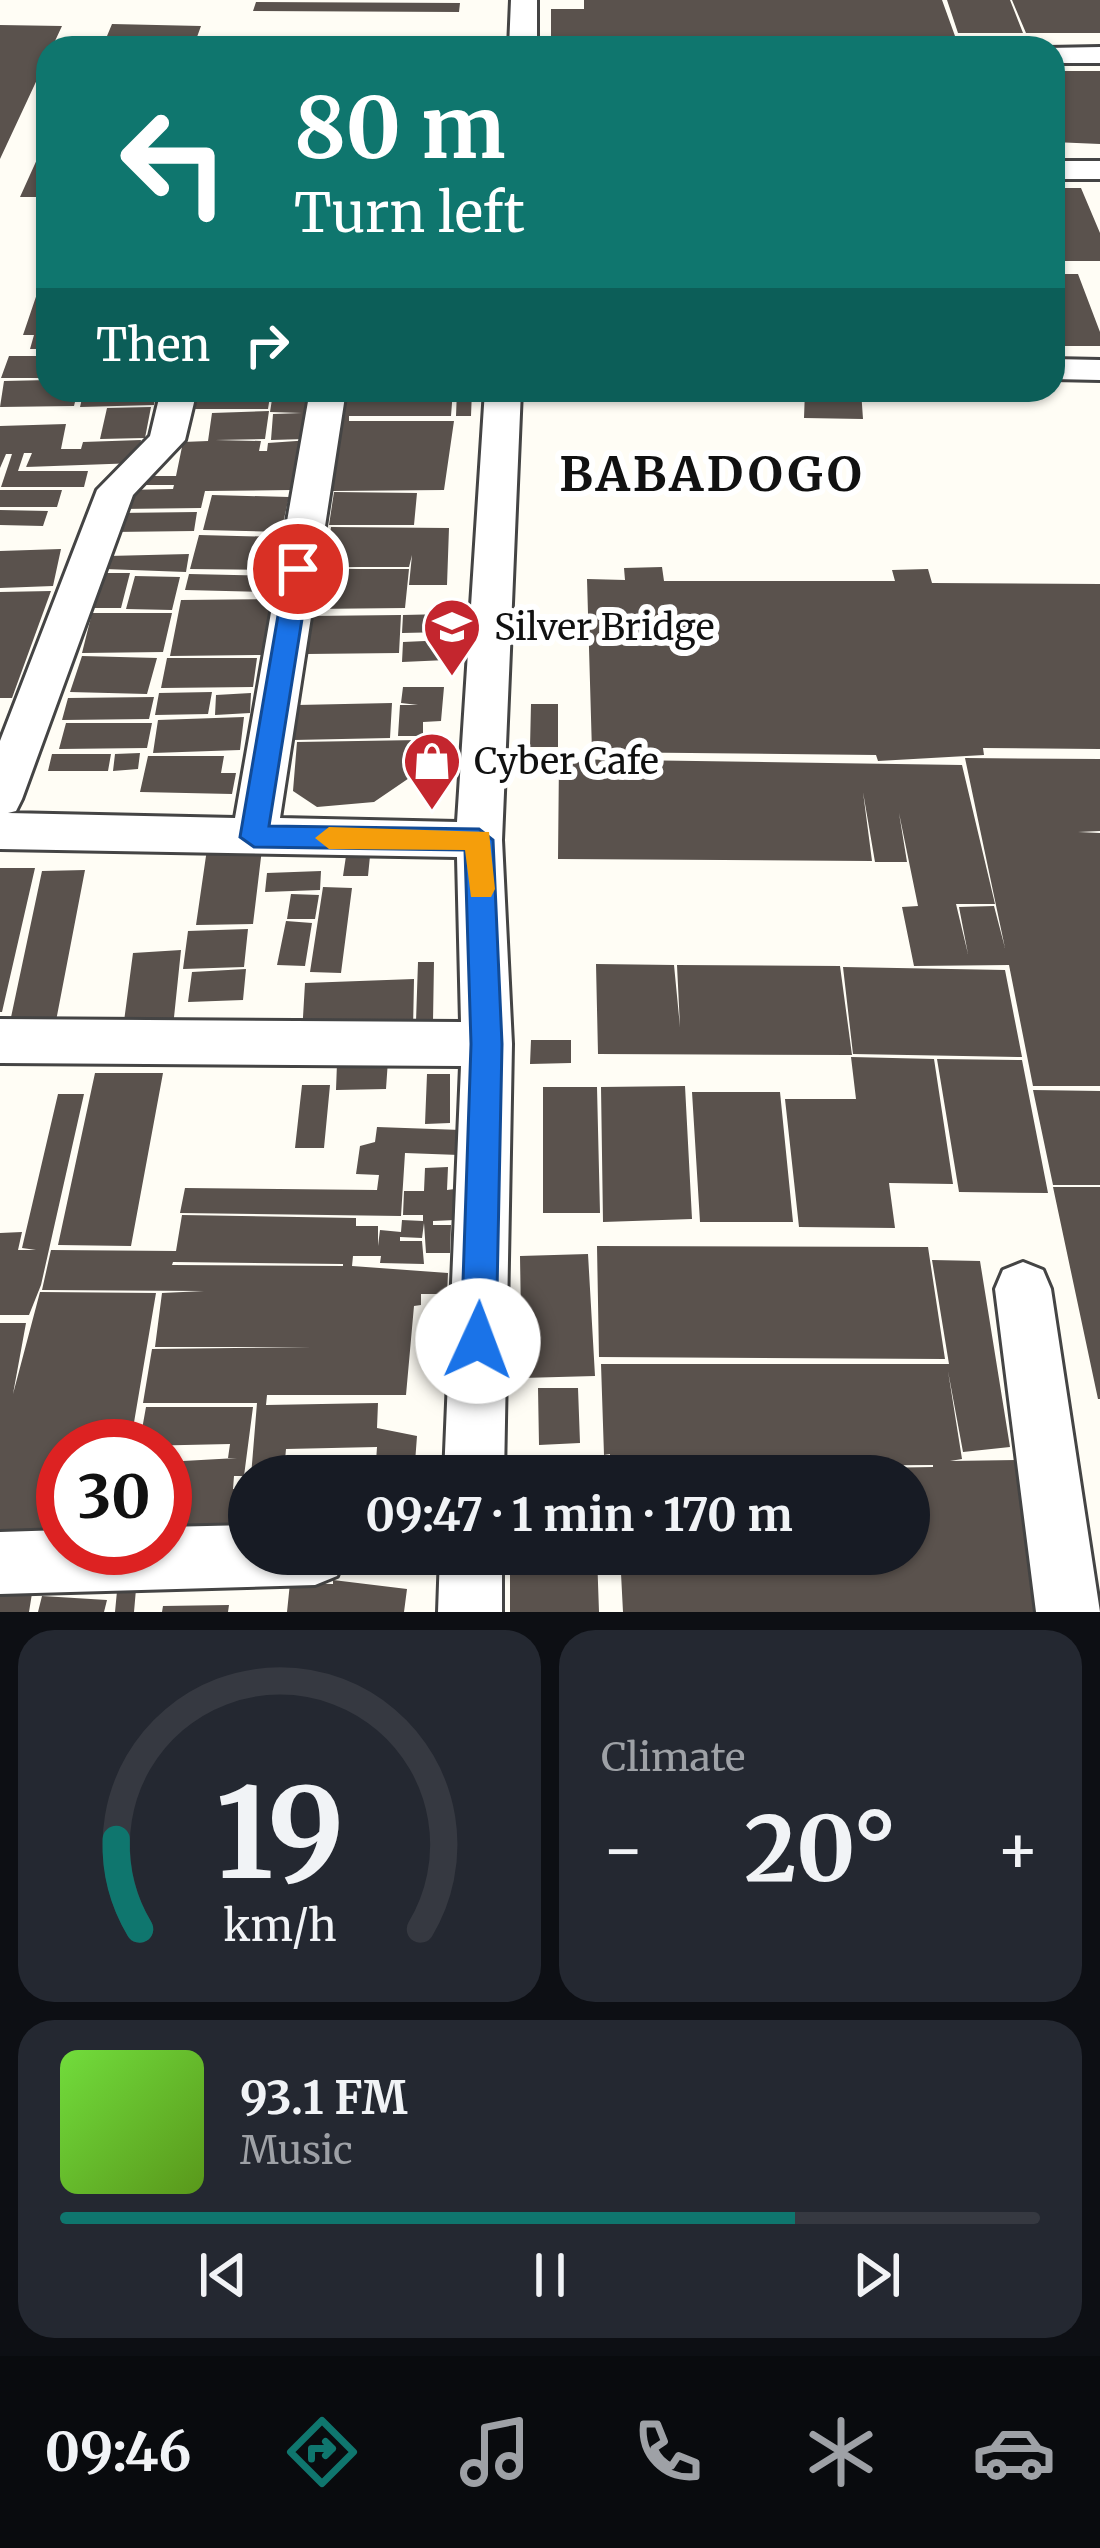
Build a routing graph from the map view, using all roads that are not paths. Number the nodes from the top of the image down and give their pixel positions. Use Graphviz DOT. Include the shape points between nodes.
graph roads {
  1 [pos="524,0"];
  2 [pos="523,36"];
  3 [pos="1065,55"];
  4 [pos="1100,55"];
  5 [pos="1065,170"];
  6 [pos="1100,170"];
  7 [pos="1065,369"];
  8 [pos="1100,370"];
  9 [pos="176,402"];
  10 [pos="326,402"];
  11 [pos="502,402"];
  12 [pos="0,799"];
  13 [pos="0,831"];
  14 [pos="254,837"];
  15 [pos="479,840"];
  16 [pos="0,1041"];
  17 [pos="487,1044"];
  18 [pos="1023,1289"];
  19 [pos="475,1455"];
  20 [pos="228,1557"];
  21 [pos="0,1564"];
  22 [pos="471,1575"];
  23 [pos="470,1612"];
  24 [pos="1068,1612"];
  1 -- 2 [label="street"];
  3 -- 4 [label="street"];
  5 -- 6 [label="street"];
  7 -- 8 [label="street"];
  9 -- 12 [label="street" via="167,440 116,490"];
  10 -- 14 [label="street"];
  11 -- 15 [label="street"];
  13 -- 14 [label="street"];
  14 -- 15 [label="street"];
  15 -- 17 [label="street"];
  16 -- 17 [label="street"];
  17 -- 19 [label="street"];
  18 -- 24 [label="street"];
  20 -- 21 [label="street"];
  22 -- 23 [label="street"];
}
